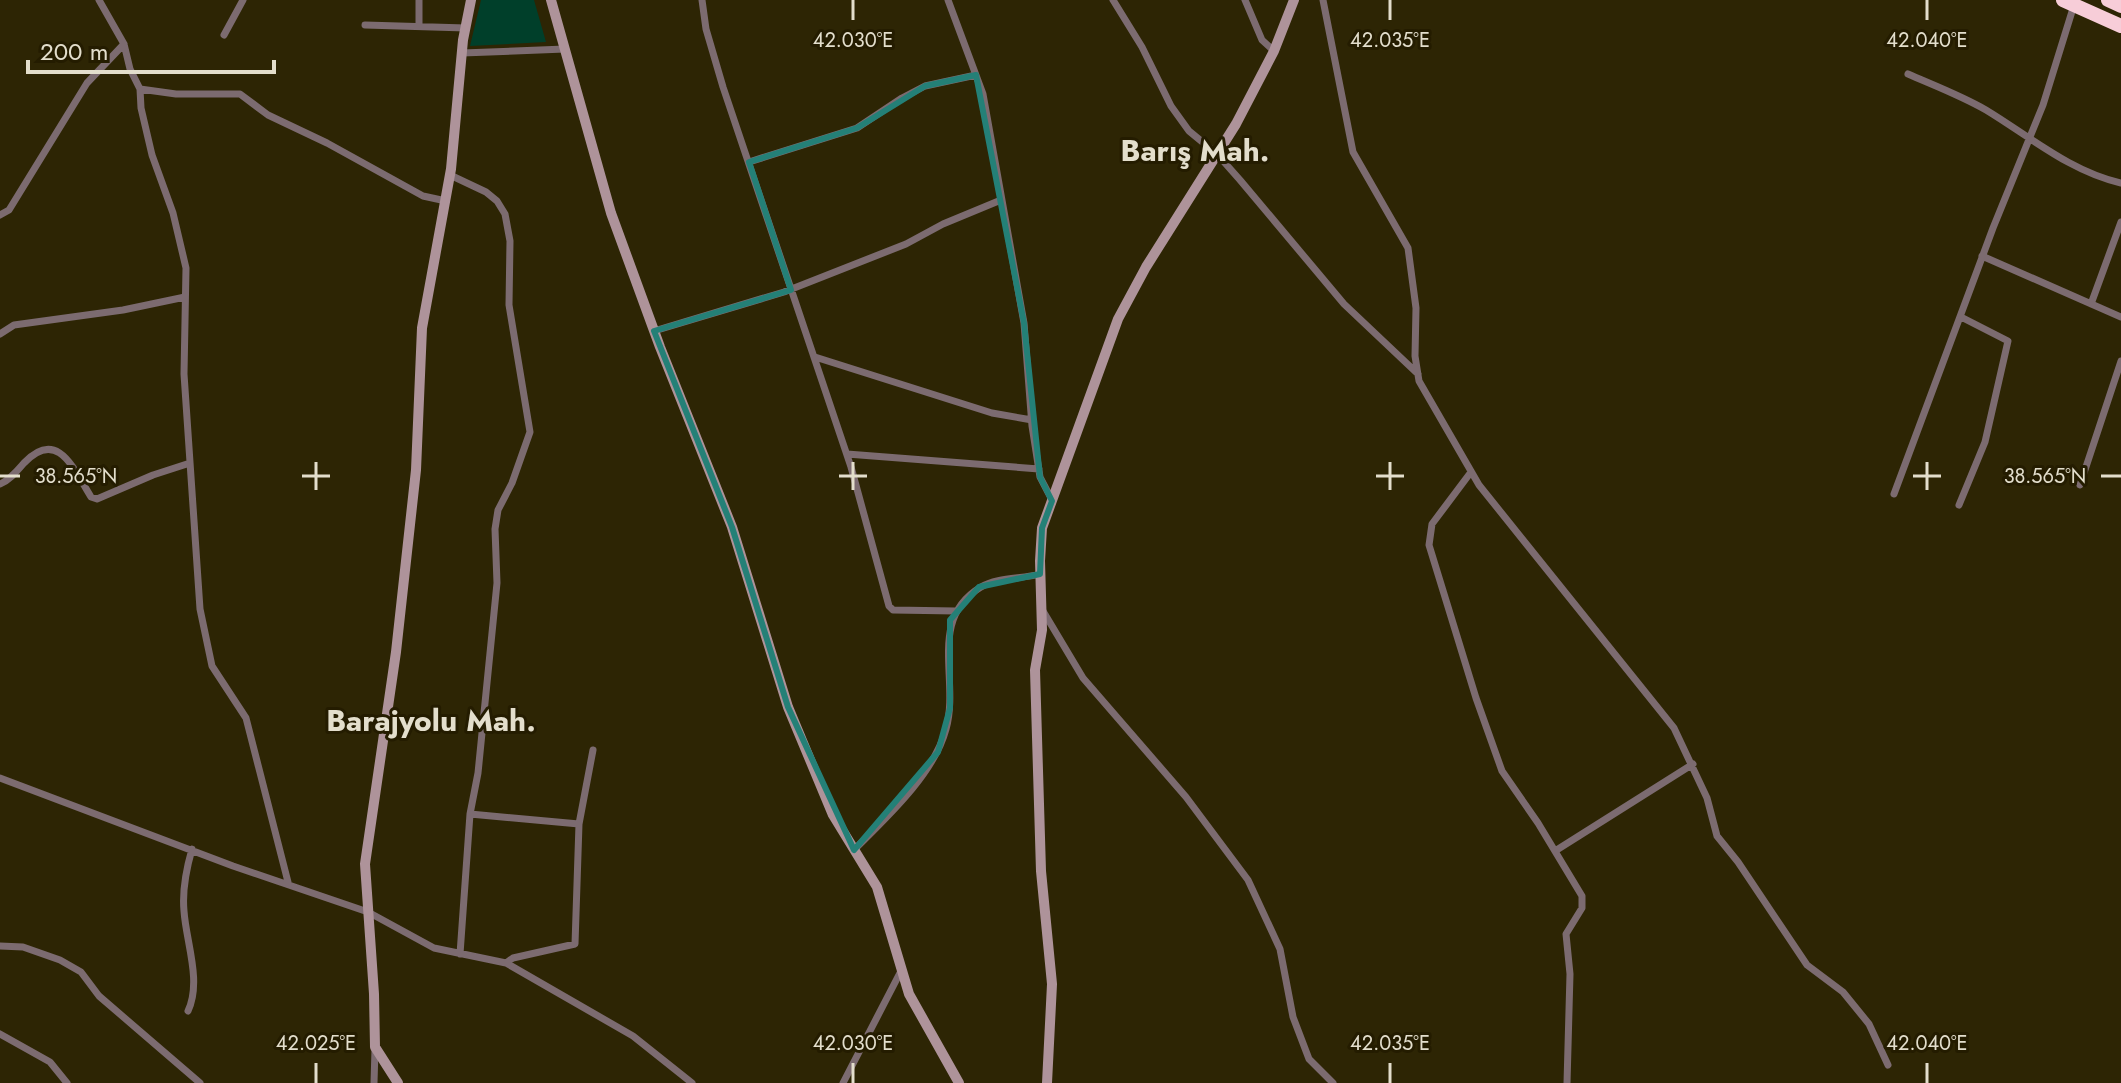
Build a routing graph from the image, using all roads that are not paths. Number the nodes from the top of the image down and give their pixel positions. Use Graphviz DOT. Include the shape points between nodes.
graph roads {
  1 [pos="99,0"];
  2 [pos="243,0"];
  3 [pos="419,0"];
  4 [pos="471,0"];
  5 [pos="551,0"];
  6 [pos="702,0"];
  7 [pos="948,0"];
  8 [pos="1113,0"];
  9 [pos="1245,0"];
  10 [pos="1294,0"];
  11 [pos="1323,0"];
  12 [pos="2108,0"];
  13 [pos="2068,2"];
  14 [pos="2121,6"];
  15 [pos="365,25"];
  16 [pos="419,25"];
  17 [pos="2121,26"];
  18 [pos="466,28"];
  19 [pos="224,35"];
  20 [pos="124,44"];
  21 [pos="565,49"];
  22 [pos="1274,51"];
  23 [pos="462,53"];
  24 [pos="1908,74"];
  25 [pos="976,75"];
  26 [pos="140,89"];
  27 [pos="2030,141"];
  28 [pos="1217,154"];
  29 [pos="749,162"];
  30 [pos="450,175"];
  31 [pos="2121,183"];
  32 [pos="1001,200"];
  33 [pos="446,201"];
  34 [pos="0,215"];
  35 [pos="2121,222"];
  36 [pos="1982,256"];
  37 [pos="791,289"];
  38 [pos="185,297"];
  39 [pos="2091,304"];
  40 [pos="1961,317"];
  41 [pos="2121,317"];
  42 [pos="654,331"];
  43 [pos="0,334"];
  44 [pos="815,357"];
  45 [pos="2121,361"];
  46 [pos="1418,374"];
  47 [pos="1032,420"];
  48 [pos="847,454"];
  49 [pos="190,463"];
  50 [pos="1039,469"];
  51 [pos="1471,472"];
  52 [pos="0,484"];
  53 [pos="2080,485"];
  54 [pos="1894,494"];
  55 [pos="1052,501"];
  56 [pos="1959,505"];
  57 [pos="1040,574"];
  58 [pos="1042,610"];
  59 [pos="956,611"];
  60 [pos="593,750"];
  61 [pos="1693,764"];
  62 [pos="0,778"];
  63 [pos="470,814"];
  64 [pos="579,824"];
  65 [pos="192,849"];
  66 [pos="854,850"];
  67 [pos="1555,851"];
  68 [pos="288,882"];
  69 [pos="368,912"];
  70 [pos="0,946"];
  71 [pos="460,954"];
  72 [pos="506,963"];
  73 [pos="902,969"];
  74 [pos="188,1011"];
  75 [pos="0,1034"];
  76 [pos="375,1047"];
  77 [pos="1888,1065"];
  78 [pos="67,1083"];
  79 [pos="200,1083"];
  80 [pos="374,1083"];
  81 [pos="398,1083"];
  82 [pos="692,1083"];
  83 [pos="843,1083"];
  84 [pos="959,1083"];
  85 [pos="1047,1083"];
  86 [pos="1333,1083"];
  87 [pos="1567,1083"];
  1 -- 20 [label="street"];
  2 -- 19 [label="street"];
  3 -- 16 [label="street"];
  4 -- 18 [label="street"];
  5 -- 21 [label="street"];
  6 -- 29 [label="street" via="710,44"];
  7 -- 25 [label="street"];
  8 -- 28 [label="street" via="1171,106 1189,131"];
  9 -- 22 [label="street" via="1262,40"];
  10 -- 22 [label="street"];
  11 -- 46 [label="street" via="1353,152 1408,248"];
  12 -- 14 [label="highway"];
  13 -- 17 [label="highway"];
  13 -- 27 [label="street"];
  15 -- 16 [label="street"];
  16 -- 18 [label="street"];
  18 -- 23 [label="street"];
  20 -- 26 [label="street"];
  20 -- 34 [label="street" via="87,83 9,210"];
  21 -- 23 [label="street"];
  21 -- 42 [label="street" via="611,213"];
  22 -- 28 [label="street"];
  23 -- 30 [label="street"];
  24 -- 27 [label="street" via="1985,109"];
  25 -- 29 [label="street" via="925,86 857,128"];
  25 -- 32 [label="street"];
  26 -- 33 [label="street" via="240,94 268,115 423,196"];
  26 -- 38 [label="street" via="152,155 186,268"];
  27 -- 31 [label="street"];
  27 -- 36 [label="street"];
  28 -- 46 [label="street" via="1344,304"];
  28 -- 55 [label="street" via="1118,319"];
  29 -- 37 [label="street"];
  30 -- 33 [label="street"];
  30 -- 63 [label="street" via="486,192 505,214 509,305 530,432 497,519 497,583"];
  32 -- 37 [label="street"];
  32 -- 47 [label="street" via="1024,323"];
  33 -- 69 [label="street" via="422,328 413,500 365,864"];
  35 -- 39 [label="street"];
  36 -- 39 [label="street"];
  36 -- 40 [label="street"];
  37 -- 42 [label="street"];
  37 -- 44 [label="street"];
  38 -- 43 [label="street" via="14,325"];
  38 -- 49 [label="street"];
  39 -- 41 [label="street"];
  40 -- 54 [label="street"];
  40 -- 56 [label="street" via="2008,341 1985,442"];
  42 -- 66 [label="street" via="732,527 788,707 833,815"];
  44 -- 47 [label="street" via="992,413"];
  44 -- 48 [label="street"];
  45 -- 53 [label="street"];
  46 -- 51 [label="street"];
  47 -- 50 [label="street"];
  48 -- 50 [label="street"];
  48 -- 59 [label="street" via="889,606"];
  49 -- 52 [label="street" via="97,499 61,453 43,448"];
  49 -- 68 [label="street" via="200,609 212,666 246,718"];
  50 -- 55 [label="street"];
  51 -- 61 [label="street" via="1674,728"];
  51 -- 67 [label="street" via="1432,524 1429,545 1502,771"];
  55 -- 57 [label="street" via="1042,528"];
  57 -- 58 [label="street"];
  57 -- 59 [label="street" via="979,587"];
  58 -- 85 [label="street" via="1035,670 1041,871 1052,984"];
  58 -- 86 [label="street" via="1083,678 1186,797 1248,880 1280,949 1293,1017 1309,1059"];
  59 -- 66 [label="street" via="948,647 950,708 938,752"];
  60 -- 64 [label="street"];
  61 -- 67 [label="street"];
  61 -- 77 [label="street" via="1717,836 1807,965 1843,992 1869,1024"];
  62 -- 65 [label="street"];
  63 -- 64 [label="street"];
  63 -- 71 [label="street"];
  64 -- 72 [label="street" via="575,944"];
  65 -- 68 [label="street"];
  65 -- 74 [label="street" via="183,886 193,985"];
  66 -- 73 [label="street" via="877,887"];
  67 -- 87 [label="street" via="1582,896 1582,908 1566,934"];
  68 -- 69 [label="street"];
  69 -- 71 [label="street" via="434,948"];
  69 -- 76 [label="street"];
  70 -- 79 [label="street" via="23,947 81,972 99,996"];
  71 -- 72 [label="street"];
  72 -- 82 [label="street" via="633,1036"];
  73 -- 83 [label="street"];
  73 -- 84 [label="street" via="909,994"];
  75 -- 78 [label="street" via="50,1062"];
  76 -- 80 [label="street"];
  76 -- 81 [label="street"];
}
